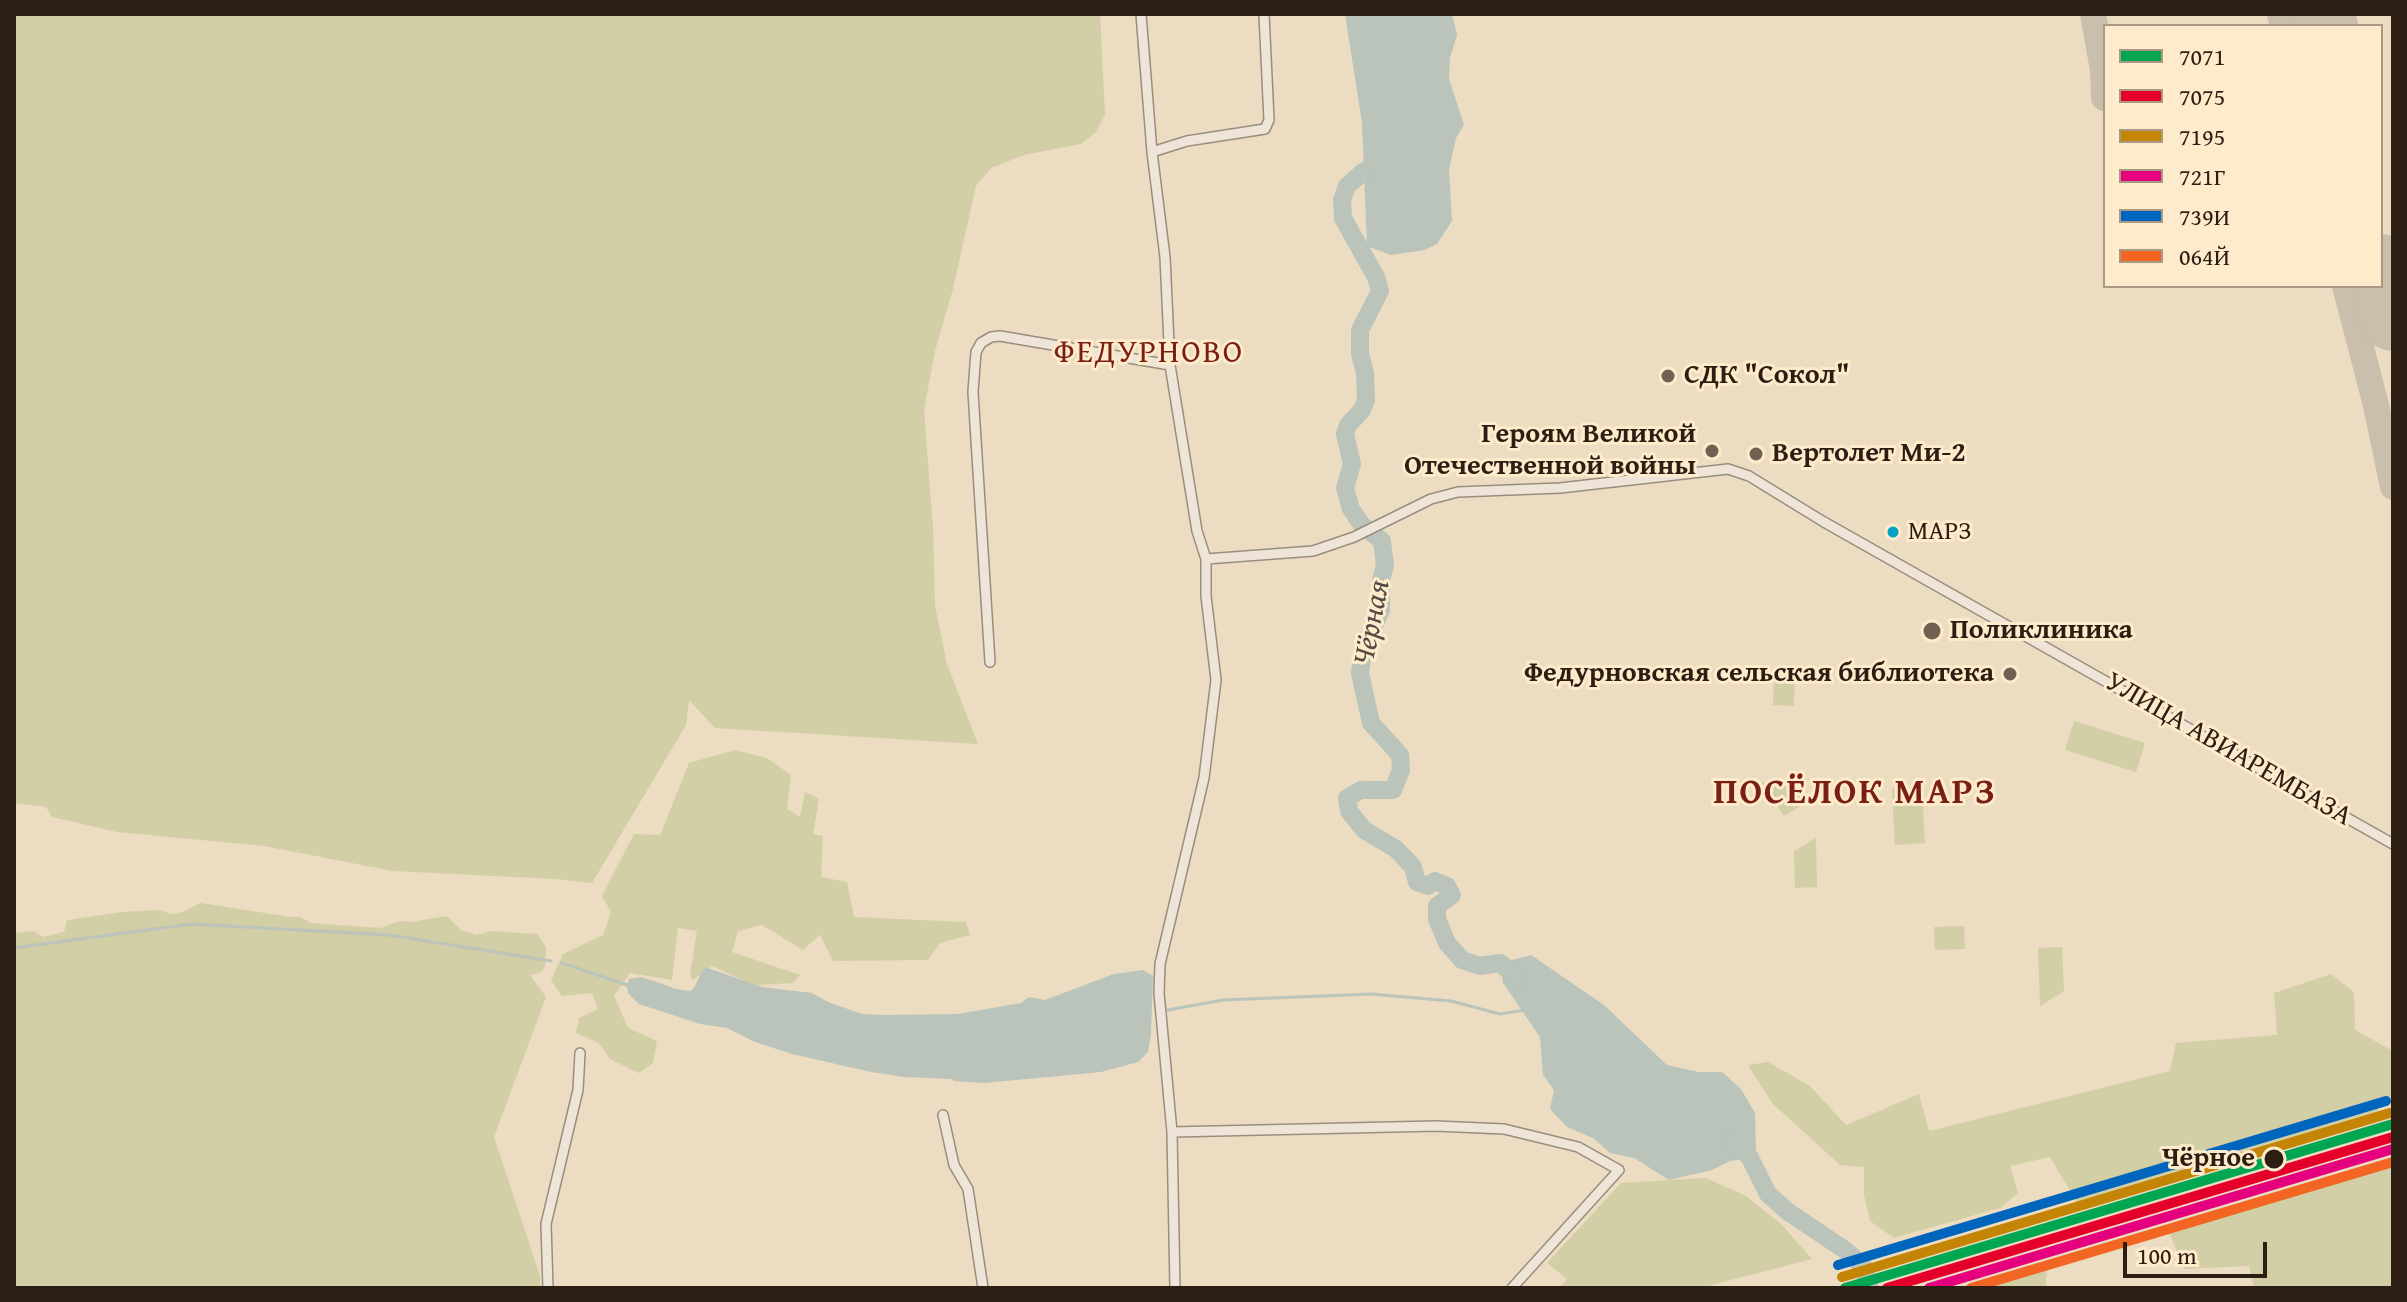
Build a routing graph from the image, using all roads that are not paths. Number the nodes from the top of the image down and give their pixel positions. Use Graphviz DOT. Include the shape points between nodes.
graph roads {
  1 [pos="1141,14"];
  2 [pos="1264,14"];
  3 [pos="1152,152"];
  4 [pos="1170,365"];
  5 [pos="1206,559"];
  6 [pos="990,662"];
  7 [pos="2393,844"];
  8 [pos="580,1053"];
  9 [pos="943,1115"];
  10 [pos="1172,1132"];
  11 [pos="548,1288"];
  12 [pos="983,1288"];
  13 [pos="1175,1288"];
  14 [pos="1512,1288"];
  1 -- 3 [label="street"];
  2 -- 3 [label="street" via="1269,120 1265,129"];
  3 -- 4 [label="street" via="1165,257"];
  4 -- 5 [label="street"];
  4 -- 6 [label="street" via="1000,336 981,343 973,392"];
  5 -- 7 [label="street, УЛИЦА АВИАРЕМБАЗА" via="1313,551 1458,492 1560,488 1728,469 1749,476"];
  5 -- 10 [label="street" via="1216,695 1204,778 1160,964"];
  8 -- 11 [label="street" via="578,1090 546,1224"];
  9 -- 12 [label="street" via="954,1165 968,1189"];
  10 -- 13 [label="street"];
  10 -- 14 [label="street" via="1504,1129 1578,1147 1619,1170"];
}
